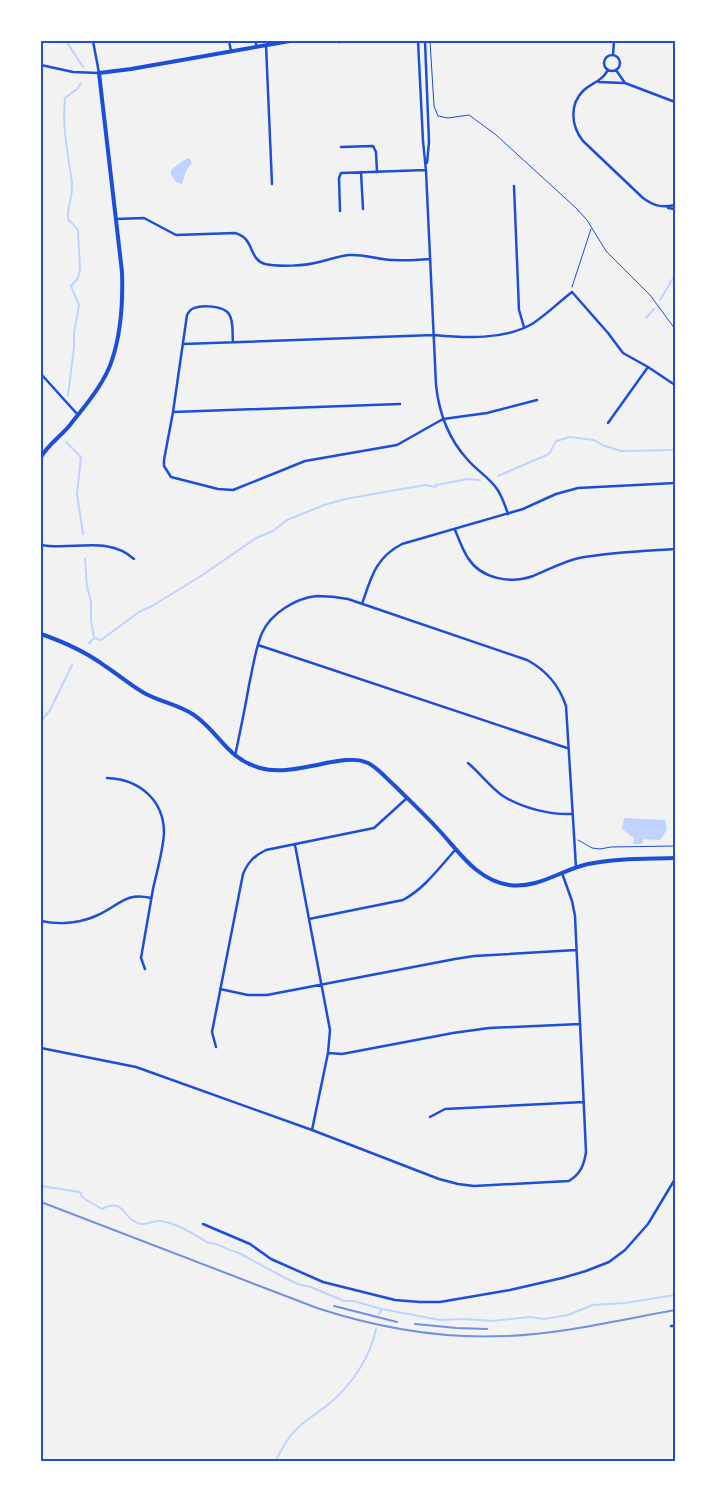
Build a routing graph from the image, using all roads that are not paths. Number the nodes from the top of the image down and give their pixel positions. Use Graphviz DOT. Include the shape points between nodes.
graph roads {
  1 [pos="94,41"];
  2 [pos="229,41"];
  3 [pos="255,41"];
  4 [pos="290,41"];
  5 [pos="418,41"];
  6 [pos="425,41"];
  7 [pos="614,41"];
  8 [pos="266,45"];
  9 [pos="257,47"];
  10 [pos="231,51"];
  11 [pos="613,55"];
  12 [pos="41,65"];
  13 [pos="608,70"];
  14 [pos="616,70"];
  15 [pos="99,73"];
  16 [pos="598,82"];
  17 [pos="625,83"];
  18 [pos="675,102"];
  19 [pos="341,147"];
  20 [pos="426,170"];
  21 [pos="361,172"];
  22 [pos="377,172"];
  23 [pos="272,184"];
  24 [pos="514,186"];
  25 [pos="675,205"];
  26 [pos="664,207"];
  27 [pos="363,208"];
  28 [pos="675,209"];
  29 [pos="340,211"];
  30 [pos="116,219"];
  31 [pos="430,259"];
  32 [pos="524,327"];
  33 [pos="434,335"];
  34 [pos="233,342"];
  35 [pos="183,344"];
  36 [pos="648,367"];
  37 [pos="41,374"];
  38 [pos="675,385"];
  39 [pos="537,400"];
  40 [pos="400,404"];
  41 [pos="173,412"];
  42 [pos="78,415"];
  43 [pos="443,419"];
  44 [pos="608,423"];
  45 [pos="41,457"];
  46 [pos="675,483"];
  47 [pos="508,514"];
  48 [pos="455,530"];
  49 [pos="41,545"];
  50 [pos="675,549"];
  51 [pos="134,559"];
  52 [pos="362,604"];
  53 [pos="41,634"];
  54 [pos="258,645"];
  55 [pos="568,748"];
  56 [pos="235,756"];
  57 [pos="468,763"];
  58 [pos="107,778"];
  59 [pos="407,798"];
  60 [pos="572,814"];
  61 [pos="295,845"];
  62 [pos="456,849"];
  63 [pos="675,858"];
  64 [pos="576,867"];
  65 [pos="562,873"];
  66 [pos="152,898"];
  67 [pos="309,919"];
  68 [pos="41,921"];
  69 [pos="576,950"];
  70 [pos="145,969"];
  71 [pos="322,984"];
  72 [pos="220,989"];
  73 [pos="580,1024"];
  74 [pos="216,1047"];
  75 [pos="41,1048"];
  76 [pos="328,1053"];
  77 [pos="584,1102"];
  78 [pos="430,1117"];
  79 [pos="312,1130"];
  80 [pos="675,1179"];
  81 [pos="204,1224"];
  1 -- 15 [label="street"];
  2 -- 10 [label="street"];
  3 -- 9 [label="street"];
  4 -- 8 [label="street"];
  5 -- 20 [label="street"];
  6 -- 20 [label="street" via="429,142"];
  7 -- 11 [label="street"];
  8 -- 9 [label="street"];
  8 -- 23 [label="street"];
  9 -- 10 [label="street"];
  10 -- 15 [label="street"];
  11 -- 13 [label="street" via="605,60"];
  11 -- 14 [label="street" via="620,62"];
  12 -- 15 [label="street" via="73,72"];
  13 -- 14 [label="street"];
  13 -- 16 [label="street"];
  14 -- 17 [label="street"];
  15 -- 30 [label="street"];
  16 -- 17 [label="street"];
  16 -- 26 [label="street" via="584,90 577,100 573,113 577,131 644,198"];
  17 -- 18 [label="street"];
  19 -- 22 [label="street" via="373,146"];
  20 -- 22 [label="street"];
  20 -- 31 [label="street"];
  21 -- 22 [label="street"];
  21 -- 27 [label="street"];
  21 -- 29 [label="street" via="343,172 340,175"];
  24 -- 32 [label="street" via="519,310"];
  25 -- 26 [label="street"];
  26 -- 28 [label="street"];
  30 -- 31 [label="street" via="144,218 176,234 242,234 257,260 263,264 311,264 351,255 394,260"];
  30 -- 42 [label="street" via="123,291 116,341 105,377"];
  31 -- 33 [label="street"];
  32 -- 33 [label="street" via="495,336"];
  32 -- 36 [label="street" via="572,292 623,354"];
  33 -- 34 [label="street"];
  33 -- 43 [label="street" via="436,385"];
  34 -- 35 [label="street"];
  34 -- 35 [label="street" via="230,316 224,309 216,307 196,308 188,312"];
  35 -- 41 [label="street"];
  36 -- 38 [label="street"];
  36 -- 44 [label="street"];
  37 -- 42 [label="street"];
  39 -- 43 [label="street" via="487,413"];
  40 -- 41 [label="street"];
  41 -- 43 [label="street" via="164,460 167,473 179,480 225,490 242,487 313,459 397,445"];
  42 -- 45 [label="street"];
  43 -- 47 [label="street" via="461,452 497,489"];
  46 -- 47 [label="street" via="578,488"];
  47 -- 48 [label="street"];
  48 -- 50 [label="street" via="473,564 504,580 523,579 561,563 596,555"];
  48 -- 52 [label="street" via="392,549 372,574"];
  49 -- 51 [label="street" via="62,548 91,544 109,546"];
  52 -- 54 [label="street" via="331,596 302,600 269,621"];
  52 -- 55 [label="street" via="538,666 552,680 566,706"];
  53 -- 56 [label="street" via="81,651 149,695 195,715"];
  54 -- 55 [label="street"];
  54 -- 56 [label="street"];
  55 -- 60 [label="street"];
  56 -- 59 [label="street" via="272,771 358,760 368,763"];
  57 -- 60 [label="street" via="503,796 516,803 551,813"];
  58 -- 66 [label="street" via="120,778 141,787 150,794 160,813 164,832"];
  59 -- 61 [label="street" via="374,828"];
  59 -- 62 [label="street"];
  60 -- 64 [label="street"];
  61 -- 67 [label="street"];
  61 -- 72 [label="street" via="266,850 247,864"];
  62 -- 65 [label="street" via="481,874 508,885 529,885"];
  62 -- 67 [label="street" via="426,884 403,900"];
  63 -- 64 [label="street" via="606,861"];
  64 -- 65 [label="street"];
  65 -- 69 [label="street" via="572,902"];
  66 -- 68 [label="street" via="134,896 84,920"];
  66 -- 70 [label="street" via="141,958"];
  67 -- 71 [label="street"];
  69 -- 71 [label="street" via="474,956"];
  69 -- 73 [label="street"];
  71 -- 72 [label="street" via="258,996"];
  71 -- 76 [label="street" via="330,1030"];
  72 -- 74 [label="street" via="212,1032"];
  73 -- 76 [label="street" via="453,1032 342,1054"];
  73 -- 77 [label="street"];
  75 -- 79 [label="street" via="136,1067"];
  76 -- 79 [label="street"];
  77 -- 78 [label="street" via="445,1109"];
  77 -- 79 [label="street" via="585,1162 576,1177 560,1183 458,1184"];
  80 -- 81 [label="street" via="648,1224 625,1250 609,1262 553,1280 440,1302 395,1300 323,1282"];
}
